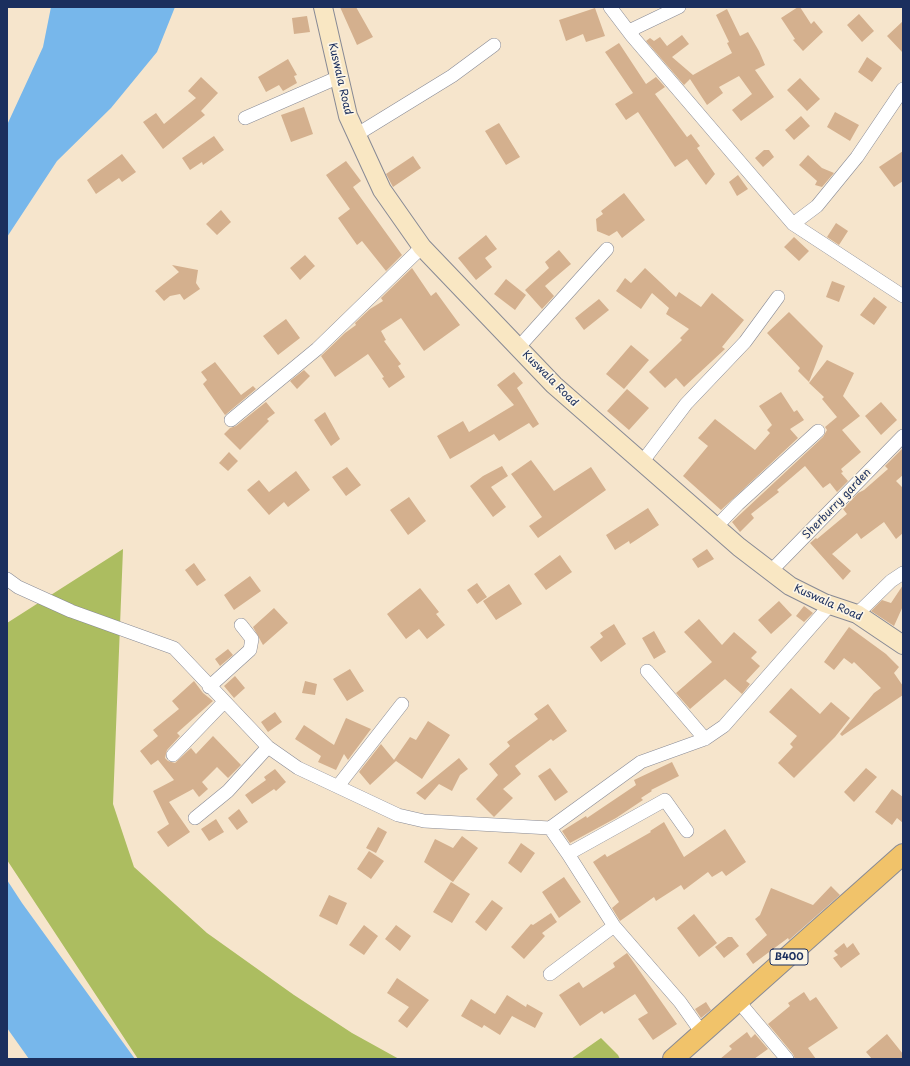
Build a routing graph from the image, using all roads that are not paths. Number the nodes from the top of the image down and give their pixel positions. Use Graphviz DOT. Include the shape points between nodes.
graph roads {
  1 [pos="323,7"];
  2 [pos="610,7"];
  3 [pos="679,7"];
  4 [pos="632,36"];
  5 [pos="494,45"];
  6 [pos="339,77"];
  7 [pos="903,89"];
  8 [pos="245,118"];
  9 [pos="356,135"];
  10 [pos="793,224"];
  11 [pos="422,247"];
  12 [pos="607,249"];
  13 [pos="903,296"];
  14 [pos="778,297"];
  15 [pos="518,348"];
  16 [pos="232,420"];
  17 [pos="818,431"];
  18 [pos="903,436"];
  19 [pos="643,461"];
  20 [pos="716,527"];
  21 [pos="770,572"];
  22 [pos="903,573"];
  23 [pos="7,579"];
  24 [pos="831,604"];
  25 [pos="857,614"];
  26 [pos="241,625"];
  27 [pos="903,645"];
  28 [pos="647,671"];
  29 [pos="209,687"];
  30 [pos="224,702"];
  31 [pos="402,704"];
  32 [pos="705,739"];
  33 [pos="268,747"];
  34 [pos="173,756"];
  35 [pos="338,786"];
  36 [pos="195,818"];
  37 [pos="550,828"];
  38 [pos="687,831"];
  39 [pos="568,854"];
  40 [pos="903,854"];
  41 [pos="614,926"];
  42 [pos="550,974"];
  43 [pos="739,1002"];
  44 [pos="702,1033"];
  45 [pos="673,1059"];
  46 [pos="787,1059"];
  1 -- 6 [label="street, Kuswala Road"];
  2 -- 4 [label="street"];
  3 -- 4 [label="street" via="633,29"];
  4 -- 10 [label="street"];
  5 -- 9 [label="street" via="452,76"];
  6 -- 8 [label="street"];
  6 -- 9 [label="street, Kuswala Road" via="348,116"];
  7 -- 10 [label="street" via="857,157 817,206"];
  9 -- 11 [label="street, Kuswala Road" via="382,190"];
  10 -- 13 [label="street"];
  11 -- 15 [label="street, Kuswala Road"];
  11 -- 16 [label="street" via="317,349"];
  12 -- 15 [label="street"];
  14 -- 19 [label="street" via="745,342 686,404"];
  15 -- 19 [label="street, Kuswala Road" via="578,407"];
  17 -- 20 [label="street"];
  18 -- 21 [label="street, Sherburry garden"];
  19 -- 20 [label="street, Kuswala Road"];
  20 -- 21 [label="street, Kuswala Road"];
  21 -- 24 [label="street, Kuswala Road" via="824,604"];
  22 -- 25 [label="street" via="891,581"];
  23 -- 29 [label="street" via="18,587 71,611 174,648"];
  24 -- 25 [label="street, Kuswala Road"];
  24 -- 32 [label="street" via="724,726"];
  25 -- 27 [label="street, Kuswala Road"];
  26 -- 29 [label="street" via="252,639 250,650"];
  28 -- 32 [label="street"];
  29 -- 30 [label="street"];
  30 -- 33 [label="street"];
  30 -- 34 [label="street"];
  31 -- 35 [label="street"];
  32 -- 37 [label="street" via="640,762"];
  33 -- 35 [label="street" via="298,768"];
  33 -- 36 [label="street" via="228,791"];
  35 -- 37 [label="street" via="398,815 424,821"];
  37 -- 39 [label="street"];
  38 -- 39 [label="street" via="665,800"];
  39 -- 41 [label="street"];
  40 -- 43 [label="main road, B400"];
  41 -- 42 [label="street"];
  41 -- 44 [label="street" via="680,1002"];
  43 -- 44 [label="main road, B400"];
  43 -- 46 [label="street"];
  44 -- 45 [label="main road, B400"];
}
